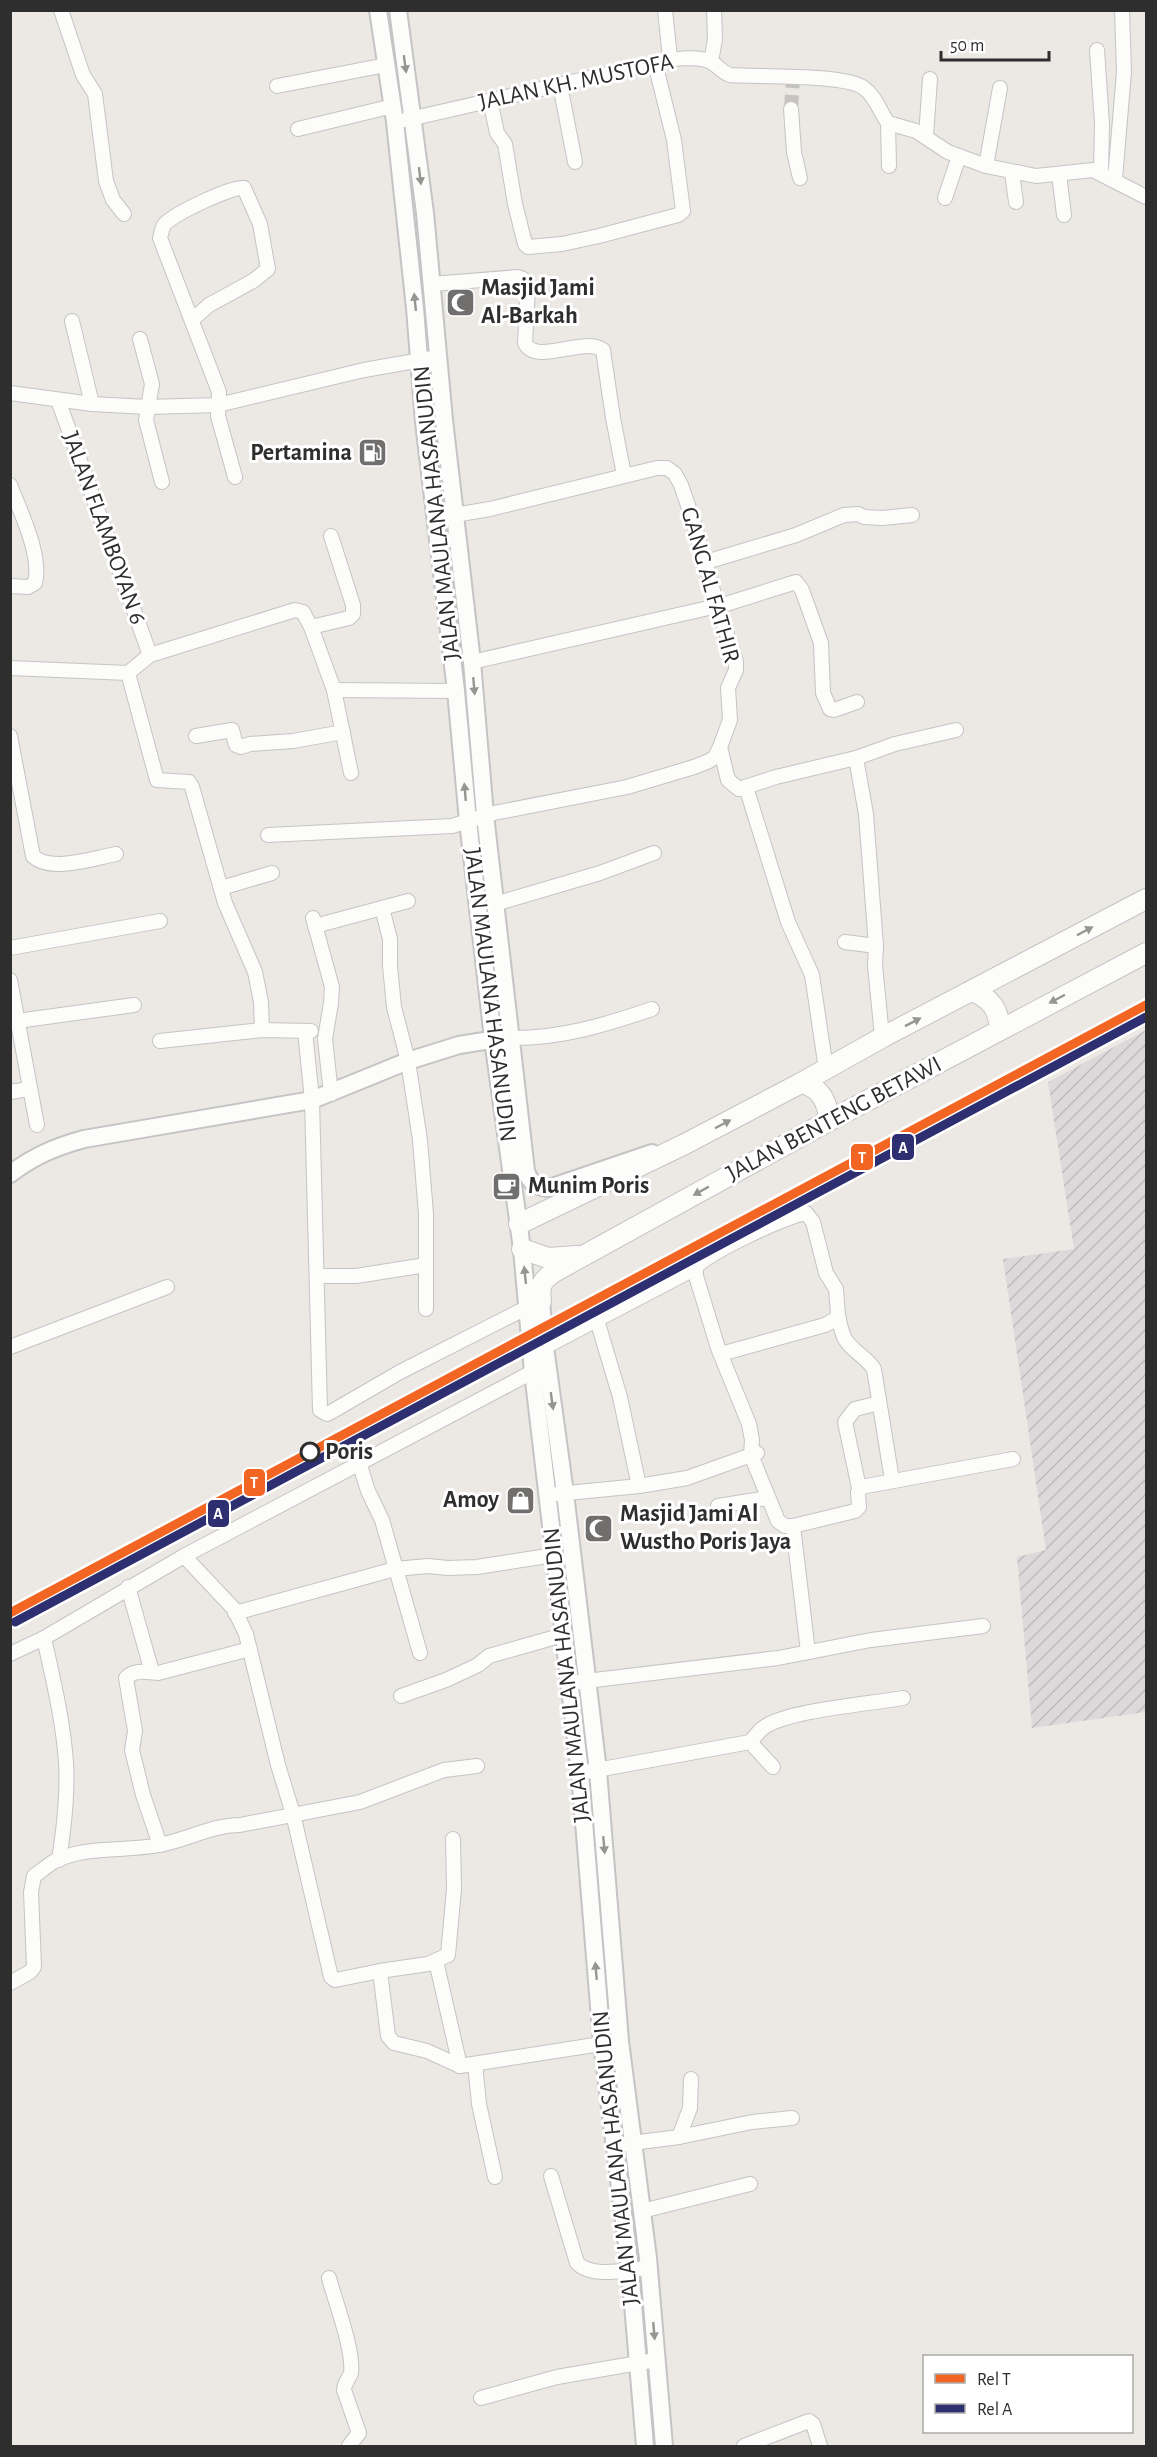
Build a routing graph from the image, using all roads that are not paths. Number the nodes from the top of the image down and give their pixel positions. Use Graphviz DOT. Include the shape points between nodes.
graph roads {
  1 [pos="61,10"];
  2 [pos="378,10"];
  3 [pos="398,10"];
  4 [pos="665,10"];
  5 [pos="714,10"];
  6 [pos="1122,10"];
  7 [pos="1097,50"];
  8 [pos="670,58"];
  9 [pos="711,62"];
  10 [pos="655,63"];
  11 [pos="386,65"];
  12 [pos="930,79"];
  13 [pos="560,85"];
  14 [pos="277,86"];
  15 [pos="1000,88"];
  16 [pos="490,100"];
  17 [pos="791,109"];
  18 [pos="394,114"];
  19 [pos="417,117"];
  20 [pos="888,123"];
  21 [pos="298,129"];
  22 [pos="926,136"];
  23 [pos="959,156"];
  24 [pos="575,162"];
  25 [pos="889,166"];
  26 [pos="987,166"];
  27 [pos="1101,172"];
  28 [pos="1012,173"];
  29 [pos="1059,174"];
  30 [pos="800,178"];
  31 [pos="1115,179"];
  32 [pos="1146,197"];
  33 [pos="945,198"];
  34 [pos="1016,202"];
  35 [pos="124,214"];
  36 [pos="1064,215"];
  37 [pos="432,284"];
  38 [pos="193,319"];
  39 [pos="72,321"];
  40 [pos="140,339"];
  41 [pos="438,357"];
  42 [pos="420,360"];
  43 [pos="10,393"];
  44 [pos="58,400"];
  45 [pos="92,404"];
  46 [pos="218,405"];
  47 [pos="147,407"];
  48 [pos="624,475"];
  49 [pos="235,477"];
  50 [pos="162,482"];
  51 [pos="10,485"];
  52 [pos="462,513"];
  53 [pos="912,515"];
  54 [pos="436,518"];
  55 [pos="331,536"];
  56 [pos="706,562"];
  57 [pos="10,586"];
  58 [pos="717,605"];
  59 [pos="468,622"];
  60 [pos="448,625"];
  61 [pos="311,627"];
  62 [pos="150,655"];
  63 [pos="478,661"];
  64 [pos="10,668"];
  65 [pos="128,673"];
  66 [pos="334,690"];
  67 [pos="456,691"];
  68 [pos="857,702"];
  69 [pos="956,730"];
  70 [pos="343,732"];
  71 [pos="10,736"];
  72 [pos="196,736"];
  73 [pos="720,747"];
  74 [pos="856,758"];
  75 [pos="351,773"];
  76 [pos="746,787"];
  77 [pos="495,813"];
  78 [pos="468,820"];
  79 [pos="268,835"];
  80 [pos="654,853"];
  81 [pos="116,854"];
  82 [pos="272,873"];
  83 [pos="221,888"];
  84 [pos="1146,898"];
  85 [pos="408,901"];
  86 [pos="495,904"];
  87 [pos="382,908"];
  88 [pos="160,921"];
  89 [pos="845,942"];
  90 [pos="876,946"];
  91 [pos="10,948"];
  92 [pos="1146,953"];
  93 [pos="10,980"];
  94 [pos="972,991"];
  95 [pos="134,1005"];
  96 [pos="652,1009"];
  97 [pos="14,1021"];
  98 [pos="1000,1029"];
  99 [pos="262,1030"];
  100 [pos="305,1031"];
  101 [pos="325,1032"];
  102 [pos="882,1037"];
  103 [pos="501,1038"];
  104 [pos="160,1041"];
  105 [pos="408,1061"];
  106 [pos="826,1069"];
  107 [pos="801,1083"];
  108 [pos="29,1089"];
  109 [pos="10,1092"];
  110 [pos="331,1094"];
  111 [pos="312,1100"];
  112 [pos="823,1124"];
  113 [pos="37,1125"];
  114 [pos="685,1144"];
  115 [pos="10,1174"];
  116 [pos="519,1224"];
  117 [pos="522,1249"];
  118 [pos="585,1255"];
  119 [pos="426,1265"];
  120 [pos="696,1268"];
  121 [pos="316,1276"];
  122 [pos="167,1287"];
  123 [pos="534,1304"];
  124 [pos="426,1309"];
  125 [pos="838,1314"];
  126 [pos="597,1320"];
  127 [pos="10,1347"];
  128 [pos="721,1354"];
  129 [pos="542,1361"];
  130 [pos="879,1403"];
  131 [pos="755,1454"];
  132 [pos="1013,1459"];
  133 [pos="359,1462"];
  134 [pos="892,1480"];
  135 [pos="639,1486"];
  136 [pos="859,1488"];
  137 [pos="565,1493"];
  138 [pos="547,1495"];
  139 [pos="767,1498"];
  140 [pos="718,1506"];
  141 [pos="793,1526"];
  142 [pos="554,1555"];
  143 [pos="184,1556"];
  144 [pos="395,1569"];
  145 [pos="128,1587"];
  146 [pos="235,1613"];
  147 [pos="983,1626"];
  148 [pos="563,1635"];
  149 [pos="44,1638"];
  150 [pos="250,1649"];
  151 [pos="808,1652"];
  152 [pos="420,1653"];
  153 [pos="10,1654"];
  154 [pos="152,1672"];
  155 [pos="590,1680"];
  156 [pos="569,1683"];
  157 [pos="401,1696"];
  158 [pos="903,1698"];
  159 [pos="750,1742"];
  160 [pos="477,1766"];
  161 [pos="773,1767"];
  162 [pos="598,1771"];
  163 [pos="579,1773"];
  164 [pos="293,1814"];
  165 [pos="453,1839"];
  166 [pos="160,1845"];
  167 [pos="59,1860"];
  168 [pos="436,1961"];
  169 [pos="380,1971"];
  170 [pos="10,1983"];
  171 [pos="620,2041"];
  172 [pos="602,2043"];
  173 [pos="475,2064"];
  174 [pos="460,2066"];
  175 [pos="691,2079"];
  176 [pos="792,2118"];
  177 [pos="674,2138"];
  178 [pos="638,2143"];
  179 [pos="616,2145"];
  180 [pos="495,2176"];
  181 [pos="551,2176"];
  182 [pos="750,2184"];
  183 [pos="647,2210"];
  184 [pos="648,2268"];
  185 [pos="630,2269"];
  186 [pos="329,2278"];
  187 [pos="656,2360"];
  188 [pos="638,2362"];
  189 [pos="481,2398"];
  190 [pos="349,2446"];
  191 [pos="645,2446"];
  192 [pos="664,2446"];
  193 [pos="744,2446"];
  194 [pos="820,2446"];
  1 -- 35 [label="street" via="83,75 94,94 106,181"];
  2 -- 11 [label="street, JALAN MAULANA HASANUDIN"];
  3 -- 19 [label="street, JALAN MAULANA HASANUDIN, one-way"];
  4 -- 8 [label="street"];
  5 -- 9 [label="street"];
  6 -- 31 [label="street" via="1124,72"];
  7 -- 27 [label="street"];
  8 -- 9 [label="street, JALAN KH. MUSTOFA"];
  8 -- 10 [label="street, JALAN KH. MUSTOFA"];
  9 -- 20 [label="street, JALAN KH. MUSTOFA" via="730,75 837,79 858,84 873,97"];
  10 -- 13 [label="street, JALAN KH. MUSTOFA"];
  10 -- 16 [label="street" via="674,140 683,211 599,236 541,247 525,244 506,144 497,133"];
  11 -- 14 [label="street"];
  11 -- 18 [label="street, JALAN MAULANA HASANUDIN"];
  12 -- 22 [label="street"];
  13 -- 16 [label="street, JALAN KH. MUSTOFA"];
  13 -- 24 [label="street"];
  15 -- 26 [label="street"];
  16 -- 19 [label="street, JALAN KH. MUSTOFA"];
  17 -- 30 [label="street"];
  18 -- 19 [label="street, JALAN KH. MUSTOFA"];
  18 -- 21 [label="street, JALAN KH. MUSTOFA"];
  42 -- 18 [label="street, JALAN MAULANA HASANUDIN, one-way"];
  19 -- 37 [label="street, JALAN MAULANA HASANUDIN, one-way"];
  20 -- 22 [label="street"];
  20 -- 25 [label="street"];
  22 -- 23 [label="street"];
  23 -- 26 [label="street"];
  23 -- 33 [label="street"];
  26 -- 28 [label="street"];
  27 -- 29 [label="street"];
  27 -- 31 [label="street"];
  28 -- 29 [label="street"];
  28 -- 34 [label="street"];
  29 -- 36 [label="street"];
  31 -- 32 [label="street"];
  37 -- 41 [label="street, JALAN MAULANA HASANUDIN"];
  37 -- 48 [label="street" via="518,277 526,280 527,348 551,351 592,346 603,350"];
  38 -- 38 [label="street" via="160,238 162,230 174,217 225,192 244,188 261,224 268,268"];
  38 -- 46 [label="street" via="219,392"];
  39 -- 45 [label="street"];
  40 -- 47 [label="street" via="152,384"];
  41 -- 42 [label="street"];
  41 -- 52 [label="street, JALAN MAULANA HASANUDIN"];
  42 -- 46 [label="street"];
  42 -- 54 [label="street, JALAN MAULANA HASANUDIN"];
  43 -- 44 [label="street"];
  44 -- 45 [label="street"];
  44 -- 62 [label="street, JALAN FLAMBOYAN 6"];
  45 -- 47 [label="street"];
  46 -- 47 [label="street"];
  46 -- 49 [label="street"];
  47 -- 50 [label="street" via="146,420"];
  48 -- 52 [label="street, GANG AL FATHIR"];
  48 -- 56 [label="street, GANG AL FATHIR" via="657,468 668,468 675,474"];
  51 -- 57 [label="street" via="31,543 37,576 36,583 28,587"];
  52 -- 54 [label="street, GANG AL FATHIR"];
  52 -- 59 [label="street, JALAN MAULANA HASANUDIN"];
  53 -- 56 [label="street" via="844,515 796,535"];
  54 -- 60 [label="street, JALAN MAULANA HASANUDIN"];
  55 -- 61 [label="street" via="353,614"];
  56 -- 58 [label="street, GANG AL FATHIR"];
  58 -- 63 [label="street"];
  58 -- 68 [label="street" via="798,582 821,643 823,693 830,709"];
  58 -- 73 [label="street, GANG AL FATHIR" via="737,666 728,688 730,720"];
  59 -- 60 [label="street"];
  59 -- 63 [label="street, JALAN MAULANA HASANUDIN"];
  60 -- 67 [label="street, JALAN MAULANA HASANUDIN"];
  61 -- 62 [label="street" via="303,612 294,610"];
  61 -- 66 [label="street"];
  62 -- 65 [label="street"];
  63 -- 77 [label="street, JALAN MAULANA HASANUDIN, one-way"];
  64 -- 65 [label="street"];
  65 -- 83 [label="street" via="156,778 160,782 191,784"];
  66 -- 67 [label="street"];
  66 -- 70 [label="street"];
  78 -- 67 [label="street, JALAN MAULANA HASANUDIN, one-way"];
  69 -- 74 [label="street"];
  70 -- 72 [label="street" via="241,747 236,745 232,730"];
  70 -- 75 [label="street"];
  71 -- 81 [label="street" via="33,856 51,865"];
  73 -- 76 [label="street" via="728,780 736,788"];
  73 -- 77 [label="street" via="715,757 694,767 627,786"];
  74 -- 76 [label="street"];
  74 -- 90 [label="street" via="866,814"];
  76 -- 106 [label="street" via="788,922 812,975"];
  77 -- 78 [label="street"];
  77 -- 86 [label="street, JALAN MAULANA HASANUDIN"];
  78 -- 79 [label="street" via="452,826"];
  78 -- 103 [label="street, JALAN MAULANA HASANUDIN"];
  80 -- 86 [label="street"];
  82 -- 83 [label="street"];
  83 -- 99 [label="street" via="255,972"];
  94 -- 84 [label="main road, JALAN BENTENG BETAWI, one-way"];
  85 -- 87 [label="street"];
  86 -- 103 [label="street, JALAN MAULANA HASANUDIN"];
  87 -- 101 [label="street" via="314,922 332,987"];
  87 -- 105 [label="street" via="390,939 394,1007"];
  88 -- 91 [label="street"];
  89 -- 90 [label="street"];
  90 -- 102 [label="street"];
  92 -- 98 [label="main road, JALAN BENTENG BETAWI, one-way"];
  93 -- 97 [label="street"];
  94 -- 98 [label="main road" via="993,1004"];
  102 -- 94 [label="main road, JALAN BENTENG BETAWI, one-way"];
  95 -- 97 [label="street"];
  96 -- 103 [label="street" via="552,1037"];
  97 -- 108 [label="street"];
  98 -- 112 [label="main road, JALAN BENTENG BETAWI"];
  99 -- 100 [label="street"];
  99 -- 104 [label="street"];
  100 -- 101 [label="street"];
  100 -- 111 [label="street"];
  101 -- 110 [label="street"];
  102 -- 106 [label="main road, JALAN BENTENG BETAWI"];
  103 -- 105 [label="street" via="459,1045"];
  103 -- 114 [label="street, JALAN MAULANA HASANUDIN" via="526,1171 539,1188 564,1184"];
  103 -- 116 [label="street, JALAN MAULANA HASANUDIN"];
  105 -- 110 [label="street"];
  105 -- 119 [label="street" via="420,1140"];
  106 -- 107 [label="main road, JALAN BENTENG BETAWI"];
  107 -- 112 [label="main road" via="813,1086 821,1094 829,1115"];
  114 -- 107 [label="main road, JALAN BENTENG BETAWI, one-way"];
  108 -- 109 [label="street"];
  108 -- 113 [label="street"];
  110 -- 111 [label="street"];
  111 -- 115 [label="street" via="84,1139 42,1153"];
  111 -- 121 [label="street"];
  112 -- 118 [label="main road, JALAN BENTENG BETAWI, one-way"];
  114 -- 116 [label="main road, JALAN BENTENG BETAWI"];
  116 -- 117 [label="street, JALAN MAULANA HASANUDIN"];
  117 -- 118 [label="main road" via="548,1258"];
  123 -- 117 [label="street, JALAN MAULANA HASANUDIN, one-way"];
  118 -- 123 [label="main road, JALAN BENTENG BETAWI" via="543,1280"];
  119 -- 121 [label="street" via="356,1276"];
  119 -- 124 [label="street"];
  120 -- 125 [label="street" via="717,1251 806,1213 813,1222 826,1273 836,1289"];
  120 -- 126 [label="street"];
  120 -- 128 [label="street"];
  121 -- 123 [label="street" via="319,1407 327,1414 410,1366"];
  122 -- 127 [label="street"];
  123 -- 129 [label="street, JALAN MAULANA HASANUDIN"];
  123 -- 129 [label="street, JALAN MAULANA HASANUDIN"];
  125 -- 128 [label="street" via="825,1325"];
  125 -- 130 [label="street" via="849,1345 874,1369"];
  126 -- 129 [label="street"];
  126 -- 135 [label="street" via="620,1396"];
  128 -- 131 [label="street" via="749,1424"];
  129 -- 133 [label="street"];
  129 -- 137 [label="street, JALAN MAULANA HASANUDIN, one-way"];
  129 -- 138 [label="street, JALAN MAULANA HASANUDIN"];
  130 -- 134 [label="street"];
  130 -- 136 [label="street" via="855,1409 845,1422"];
  131 -- 135 [label="street" via="687,1478"];
  131 -- 139 [label="street"];
  132 -- 134 [label="street"];
  133 -- 143 [label="street"];
  133 -- 144 [label="street" via="382,1520"];
  134 -- 136 [label="street"];
  135 -- 137 [label="street"];
  136 -- 141 [label="street" via="859,1507 855,1511"];
  137 -- 138 [label="street"];
  137 -- 155 [label="street, JALAN MAULANA HASANUDIN"];
  138 -- 142 [label="street, JALAN MAULANA HASANUDIN"];
  139 -- 140 [label="street"];
  139 -- 141 [label="street" via="778,1521"];
  141 -- 151 [label="street"];
  142 -- 144 [label="street" via="477,1567"];
  142 -- 148 [label="street, JALAN MAULANA HASANUDIN"];
  143 -- 145 [label="street"];
  143 -- 146 [label="street"];
  144 -- 146 [label="street"];
  144 -- 152 [label="street"];
  145 -- 149 [label="street"];
  145 -- 154 [label="street"];
  146 -- 150 [label="street"];
  147 -- 151 [label="street"];
  148 -- 156 [label="street, JALAN MAULANA HASANUDIN"];
  148 -- 157 [label="street" via="489,1656 446,1680"];
  149 -- 153 [label="street"];
  149 -- 167 [label="street" via="59,1705 66,1762"];
  150 -- 154 [label="street"];
  150 -- 164 [label="street"];
  151 -- 155 [label="street"];
  154 -- 166 [label="street" via="134,1672 127,1675 126,1681 135,1731 132,1749"];
  155 -- 156 [label="street"];
  155 -- 162 [label="street, JALAN MAULANA HASANUDIN"];
  156 -- 163 [label="street, JALAN MAULANA HASANUDIN"];
  158 -- 159 [label="street" via="779,1720 763,1728"];
  159 -- 161 [label="street"];
  159 -- 162 [label="street"];
  160 -- 164 [label="street" via="444,1770 360,1802"];
  162 -- 163 [label="street"];
  162 -- 171 [label="street, JALAN MAULANA HASANUDIN, one-way"];
  172 -- 163 [label="street, JALAN MAULANA HASANUDIN, one-way"];
  164 -- 166 [label="street" via="225,1825"];
  164 -- 169 [label="street" via="331,1977 335,1980"];
  165 -- 168 [label="street" via="450,1949 448,1955"];
  166 -- 167 [label="street" via="91,1851"];
  167 -- 170 [label="street" via="34,1876 34,1967"];
  168 -- 169 [label="street"];
  168 -- 174 [label="street"];
  169 -- 174 [label="street" via="388,2036 394,2043 428,2051"];
  171 -- 172 [label="street"];
  171 -- 178 [label="street, JALAN MAULANA HASANUDIN"];
  172 -- 173 [label="street"];
  172 -- 179 [label="street, JALAN MAULANA HASANUDIN"];
  173 -- 174 [label="street"];
  173 -- 180 [label="street" via="479,2104"];
  175 -- 177 [label="street" via="690,2109"];
  176 -- 177 [label="street"];
  177 -- 178 [label="street"];
  178 -- 179 [label="street"];
  178 -- 183 [label="street, JALAN MAULANA HASANUDIN"];
  179 -- 185 [label="street, JALAN MAULANA HASANUDIN"];
  181 -- 185 [label="street" via="577,2264 594,2271"];
  182 -- 183 [label="street"];
  183 -- 184 [label="street, JALAN MAULANA HASANUDIN"];
  184 -- 185 [label="street"];
  184 -- 187 [label="street, JALAN MAULANA HASANUDIN, one-way"];
  185 -- 188 [label="street, JALAN MAULANA HASANUDIN"];
  186 -- 190 [label="street" via="350,2355 351,2375 344,2390 359,2433"];
  187 -- 188 [label="street"];
  187 -- 192 [label="street, JALAN MAULANA HASANUDIN"];
  188 -- 189 [label="street" via="557,2377"];
  188 -- 191 [label="street, JALAN MAULANA HASANUDIN"];
  193 -- 194 [label="street" via="808,2421 813,2424"];
}
